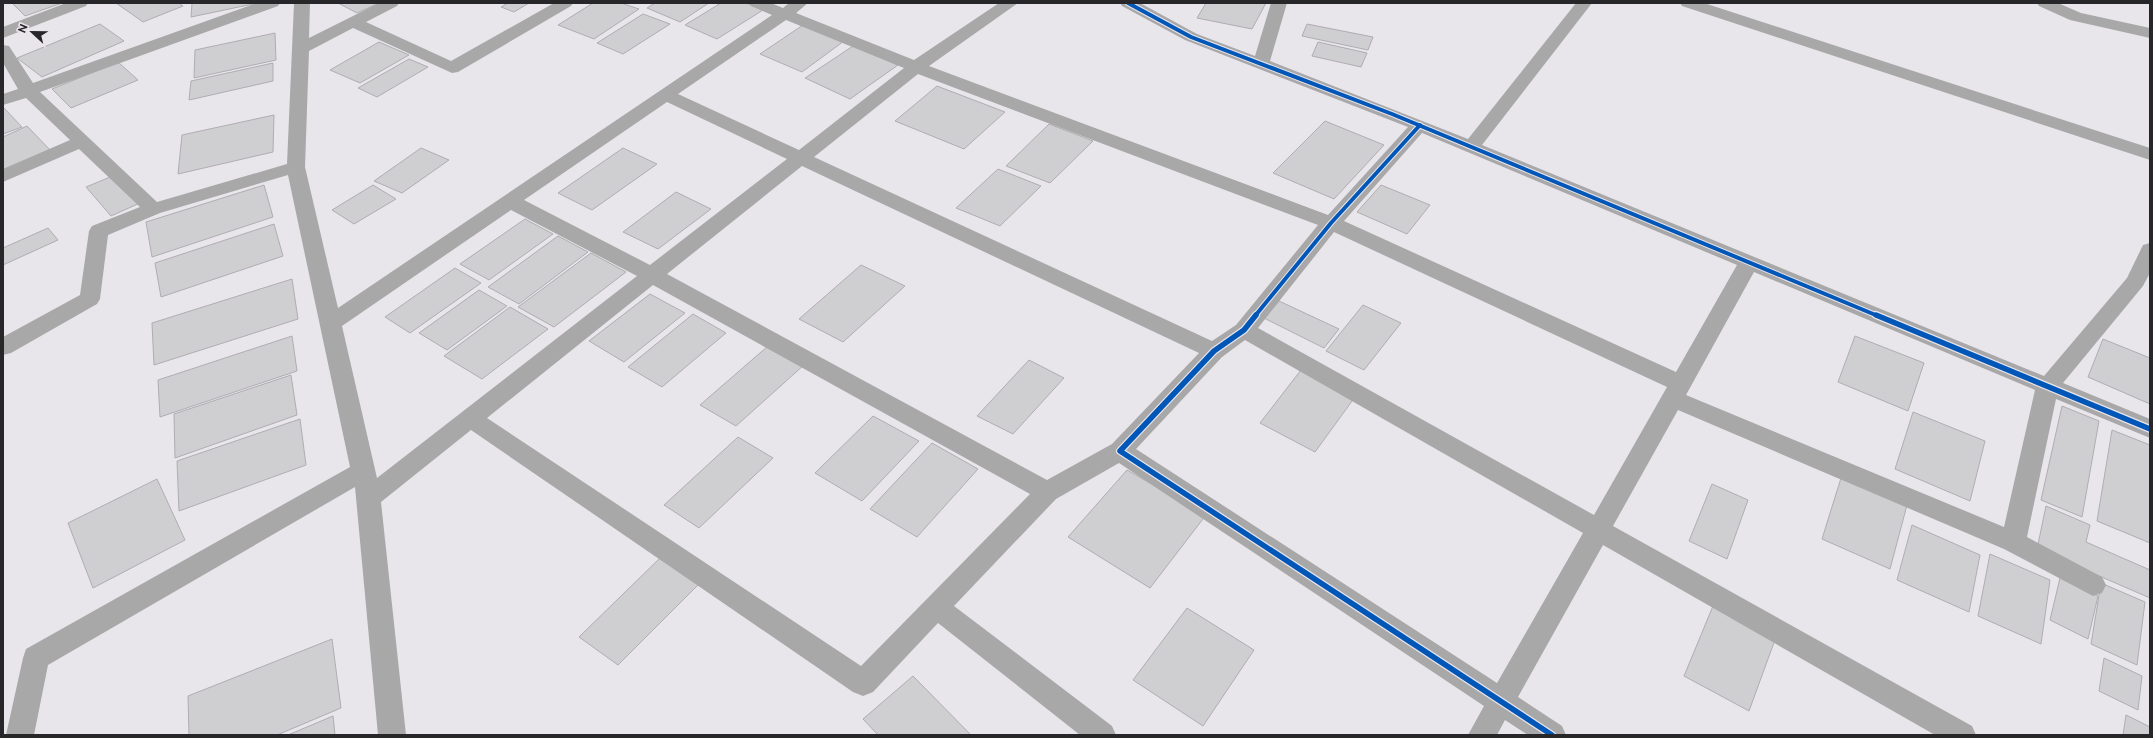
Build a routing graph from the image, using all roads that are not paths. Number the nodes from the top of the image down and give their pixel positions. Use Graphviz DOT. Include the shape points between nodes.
graph roads {
  1 [pos="80,3"];
  2 [pos="272,3"];
  3 [pos="302,3"];
  4 [pos="391,3"];
  5 [pos="565,3"];
  6 [pos="757,3"];
  7 [pos="800,3"];
  8 [pos="1010,3"];
  9 [pos="1128,3"];
  10 [pos="1279,3"];
  11 [pos="1584,3"];
  12 [pos="1688,3"];
  13 [pos="2045,3"];
  14 [pos="784,14"];
  15 [pos="353,22"];
  16 [pos="3,33"];
  17 [pos="2150,33"];
  18 [pos="300,49"];
  19 [pos="3,50"];
  20 [pos="1262,64"];
  21 [pos="916,67"];
  22 [pos="28,90"];
  23 [pos="666,95"];
  24 [pos="3,100"];
  25 [pos="1420,125"];
  26 [pos="82,141"];
  27 [pos="1471,147"];
  28 [pos="2150,154"];
  29 [pos="800,159"];
  30 [pos="296,167"];
  31 [pos="3,176"];
  32 [pos="510,201"];
  33 [pos="153,209"];
  34 [pos="1331,223"];
  35 [pos="2150,250"];
  36 [pos="1749,264"];
  37 [pos="652,275"];
  38 [pos="2143,283"];
  39 [pos="330,324"];
  40 [pos="1244,330"];
  41 [pos="3,346"];
  42 [pos="1214,351"];
  43 [pos="2047,387"];
  44 [pos="1678,392"];
  45 [pos="470,418"];
  46 [pos="2150,429"];
  47 [pos="1120,451"];
  48 [pos="363,471"];
  49 [pos="1047,492"];
  50 [pos="369,498"];
  51 [pos="1599,530"];
  52 [pos="2013,542"];
  53 [pos="2093,585"];
  54 [pos="936,607"];
  55 [pos="1500,702"];
  56 [pos="20,735"];
  57 [pos="392,735"];
  58 [pos="1102,735"];
  59 [pos="1482,735"];
  60 [pos="1552,735"];
  61 [pos="1962,735"];
  1 -- 16 [label="street"];
  2 -- 22 [label="street"];
  3 -- 18 [label="street"];
  4 -- 15 [label="street"];
  5 -- 15 [label="street" via="452,68"];
  6 -- 14 [label="street"];
  7 -- 14 [label="street"];
  8 -- 21 [label="street"];
  9 -- 20 [label="street" via="1191,37"];
  10 -- 20 [label="street"];
  11 -- 27 [label="street"];
  12 -- 28 [label="street"];
  13 -- 17 [label="street" via="2076,17"];
  14 -- 21 [label="street"];
  14 -- 23 [label="street"];
  15 -- 18 [label="street"];
  18 -- 30 [label="street"];
  19 -- 22 [label="street"];
  20 -- 25 [label="street"];
  21 -- 29 [label="street"];
  21 -- 34 [label="street"];
  22 -- 24 [label="street"];
  22 -- 26 [label="street"];
  23 -- 29 [label="street"];
  23 -- 32 [label="street"];
  25 -- 27 [label="street"];
  25 -- 34 [label="street"];
  26 -- 31 [label="street"];
  26 -- 33 [label="street"];
  27 -- 36 [label="street"];
  29 -- 37 [label="street"];
  29 -- 42 [label="street"];
  30 -- 33 [label="street"];
  30 -- 39 [label="street"];
  32 -- 37 [label="street"];
  32 -- 39 [label="street"];
  33 -- 41 [label="street" via="99,231 90,299"];
  34 -- 40 [label="street"];
  34 -- 44 [label="street"];
  35 -- 38 [label="street"];
  36 -- 43 [label="street"];
  36 -- 44 [label="street"];
  37 -- 45 [label="street"];
  37 -- 49 [label="street"];
  38 -- 43 [label="street"];
  39 -- 48 [label="street"];
  40 -- 42 [label="street"];
  40 -- 51 [label="street"];
  42 -- 47 [label="street"];
  43 -- 46 [label="street"];
  43 -- 52 [label="street"];
  44 -- 51 [label="street"];
  44 -- 52 [label="street"];
  45 -- 50 [label="street"];
  45 -- 54 [label="street" via="863,683"];
  47 -- 49 [label="street"];
  47 -- 55 [label="street"];
  48 -- 50 [label="street"];
  48 -- 56 [label="street" via="36,658"];
  49 -- 54 [label="street"];
  50 -- 57 [label="street"];
  51 -- 55 [label="street"];
  51 -- 61 [label="street"];
  52 -- 53 [label="street"];
  54 -- 58 [label="street"];
  55 -- 59 [label="street"];
  55 -- 60 [label="street"];
}
